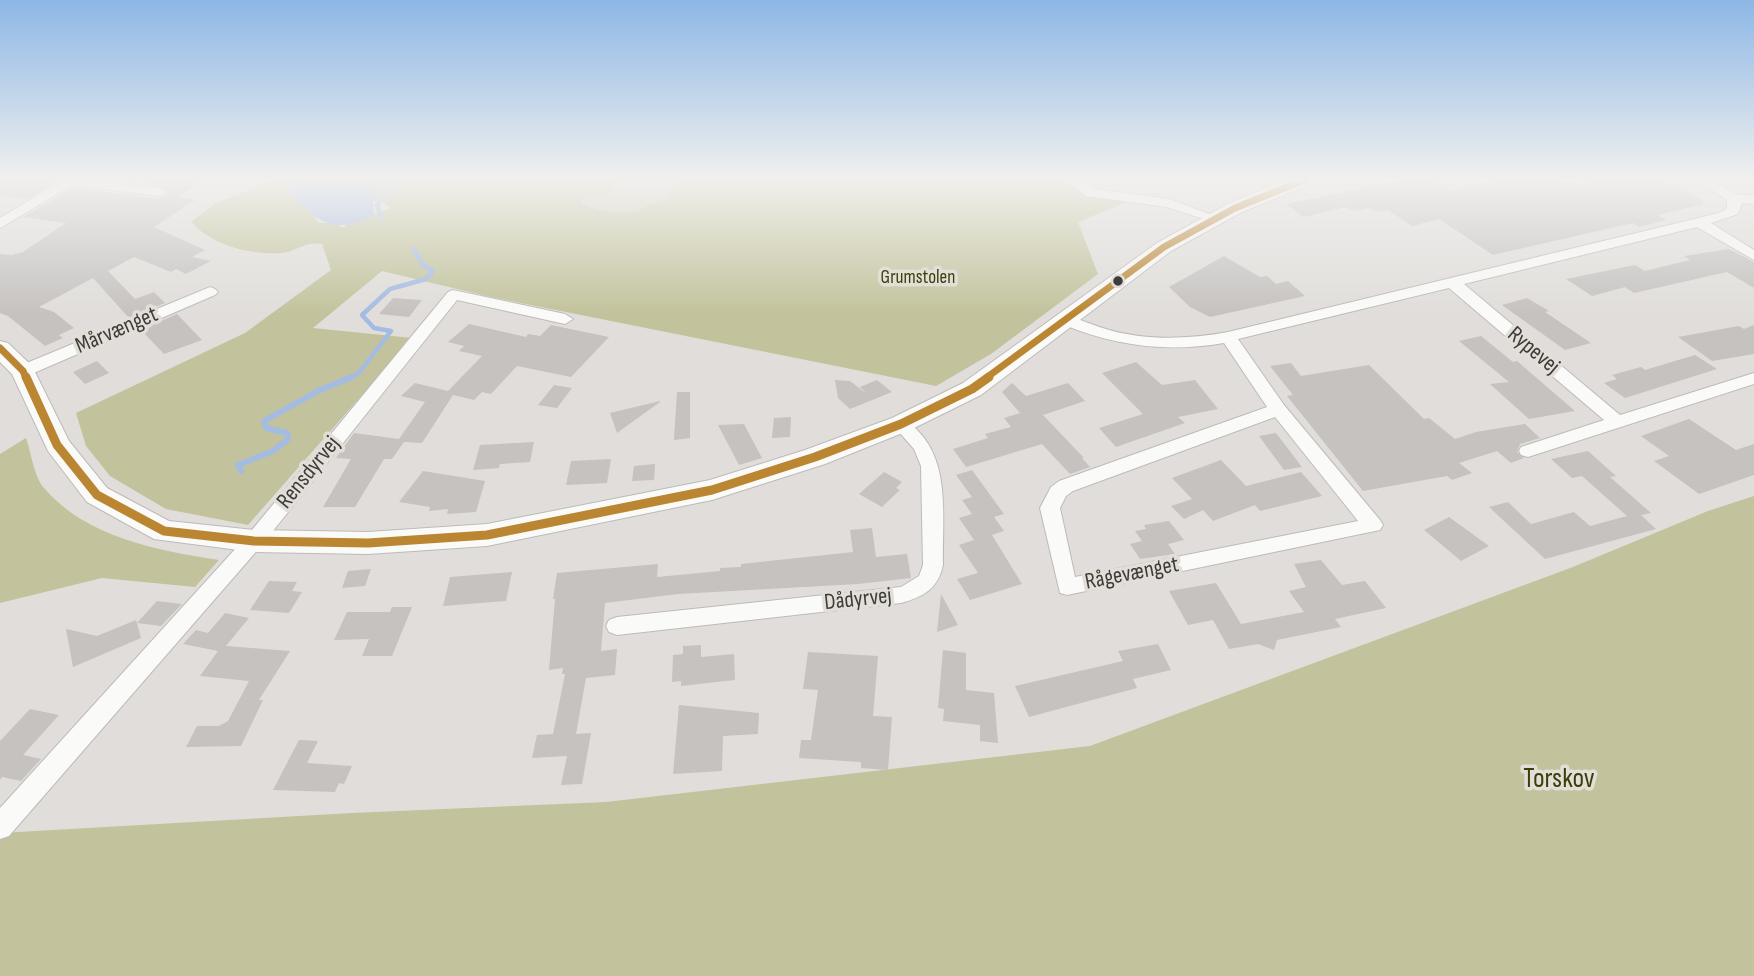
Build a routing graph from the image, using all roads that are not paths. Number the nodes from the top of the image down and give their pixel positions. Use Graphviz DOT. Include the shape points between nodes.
graph roads {
  1 [pos="1204,224"];
  2 [pos="1692,224"];
  3 [pos="1702,224"];
  4 [pos="1754,256"];
  5 [pos="1451,281"];
  6 [pos="210,292"];
  7 [pos="565,319"];
  8 [pos="1068,321"];
  9 [pos="1228,337"];
  10 [pos="0,348"];
  11 [pos="23,370"];
  12 [pos="1754,378"];
  13 [pos="1278,409"];
  14 [pos="1615,421"];
  15 [pos="901,424"];
  16 [pos="1528,450"];
  17 [pos="254,541"];
  18 [pos="617,626"];
  19 [pos="0,827"];
  1 -- 8 [label="street" via="1164,247"];
  2 -- 5 [label="street"];
  3 -- 4 [label="street"];
  5 -- 9 [label="street"];
  5 -- 14 [label="street, Rypevej"];
  6 -- 11 [label="street, Mårvænget"];
  7 -- 17 [label="street, Rensdyrvej" via="453,295"];
  8 -- 9 [label="street" via="1142,343 1184,344"];
  8 -- 15 [label="street" via="972,389"];
  9 -- 13 [label="street, Rågevænget"];
  10 -- 11 [label="street"];
  11 -- 17 [label="street" via="57,445 97,495 164,531"];
  12 -- 14 [label="street"];
  13 -- 13 [label="street, Rågevænget" via="1075,480 1058,492 1050,508 1067,587 1366,527"];
  14 -- 16 [label="street"];
  15 -- 17 [label="street" via="712,490 487,535 368,543"];
  15 -- 18 [label="street, Dådyrvej" via="922,446 929,466 932,576 915,592"];
  17 -- 19 [label="street, Rensdyrvej"];
}
